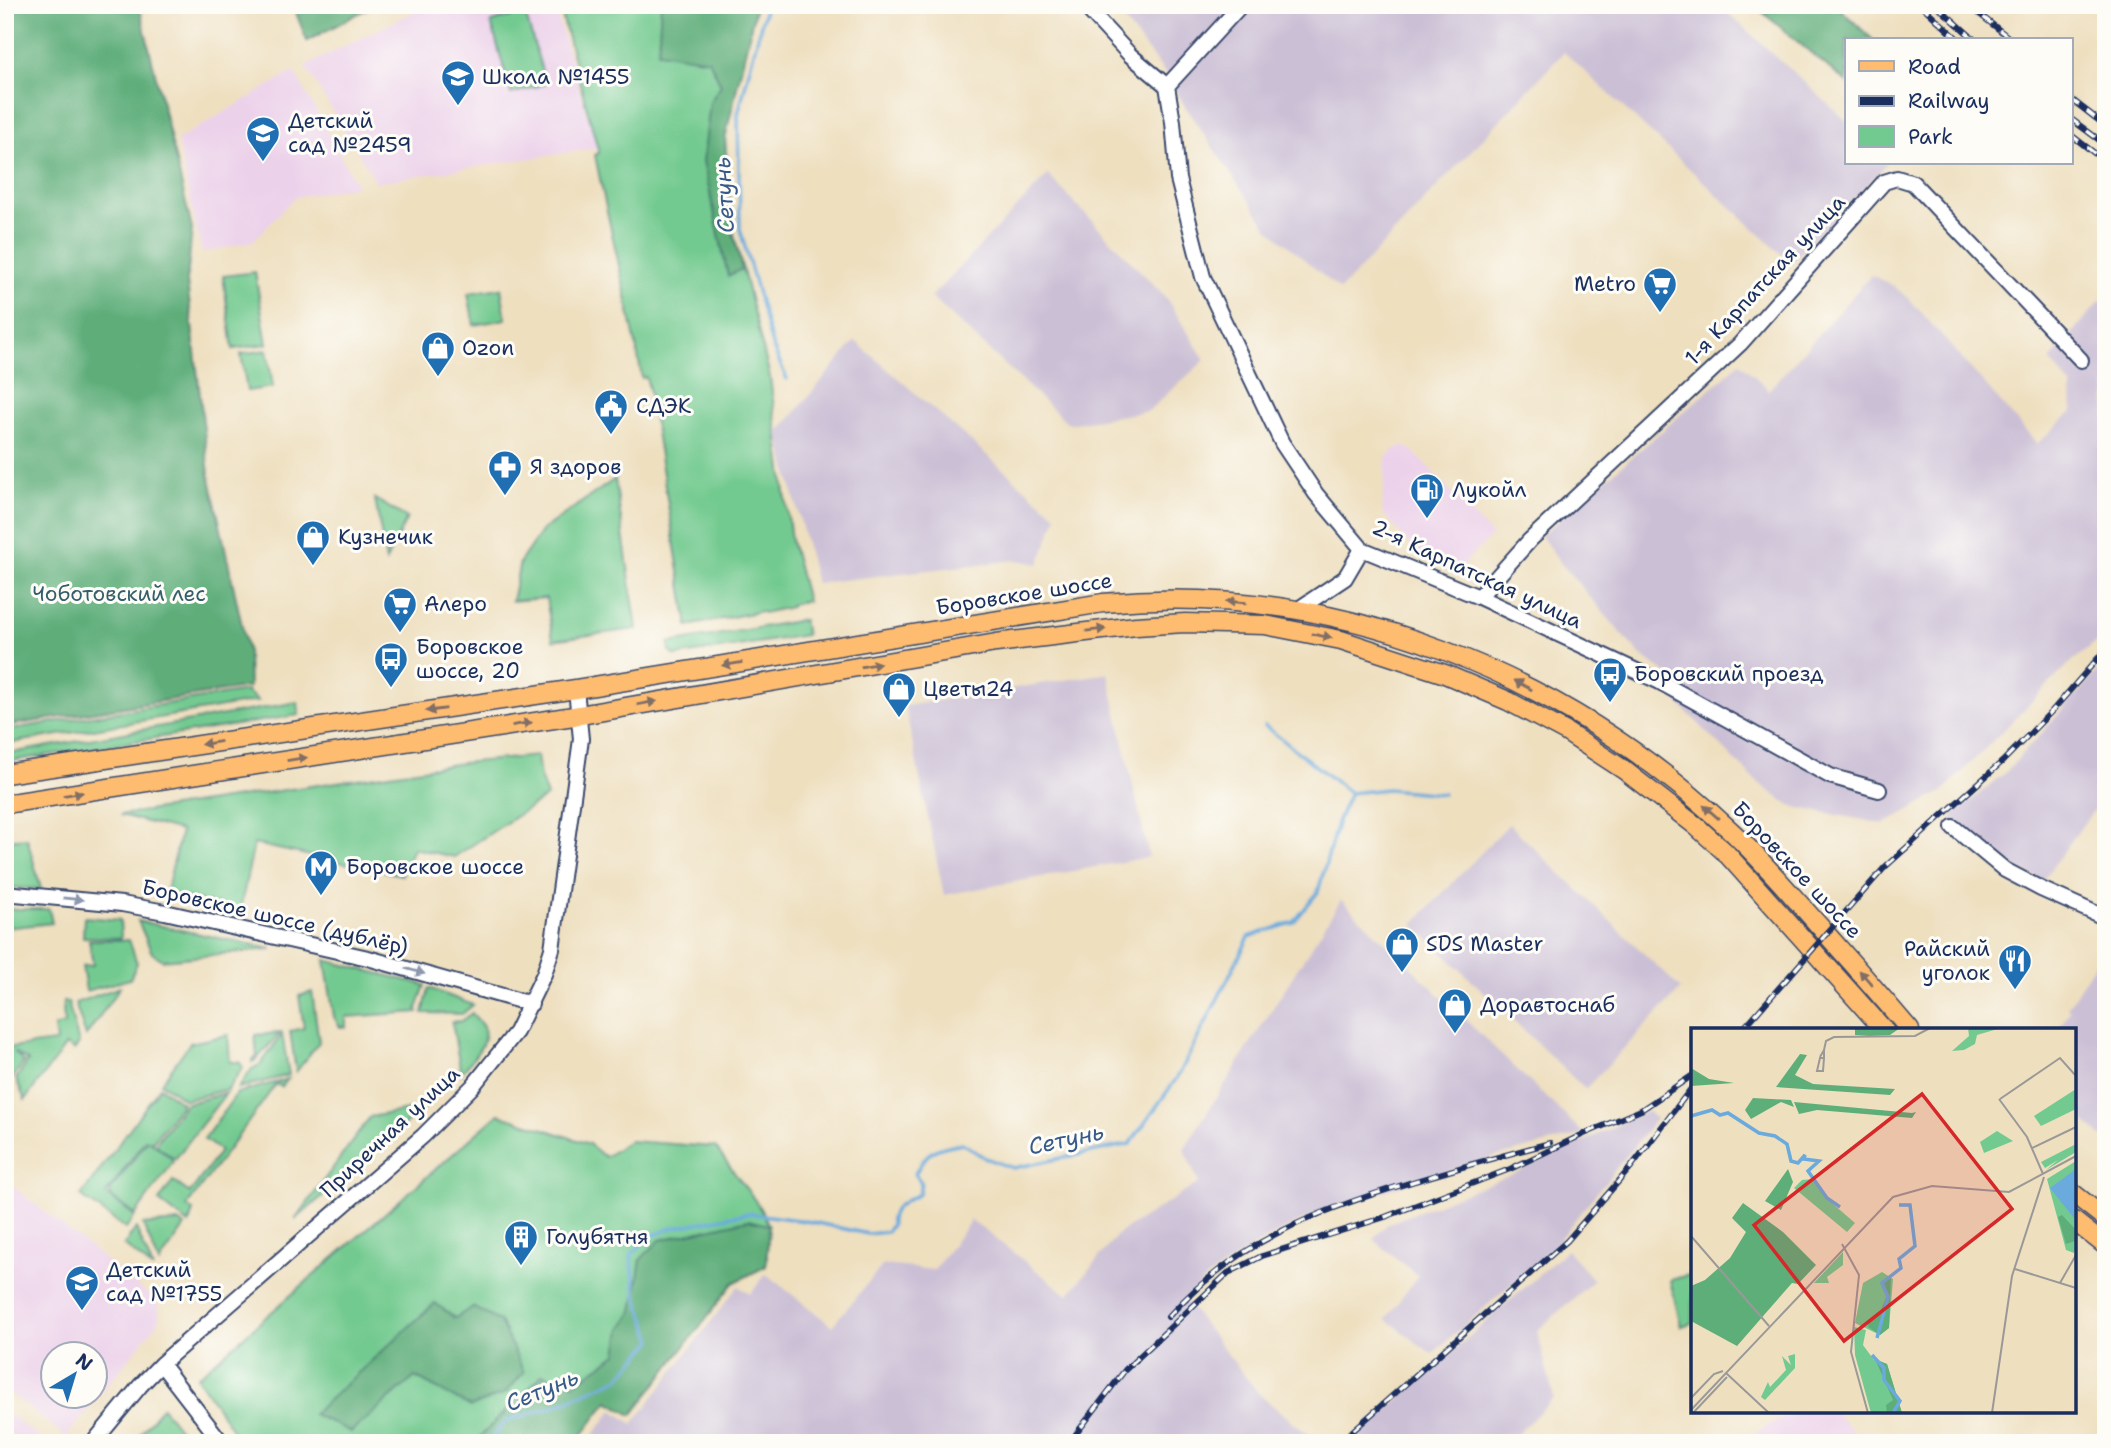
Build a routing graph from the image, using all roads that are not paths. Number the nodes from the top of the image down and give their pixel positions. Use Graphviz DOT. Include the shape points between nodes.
graph roads {
  1 [pos="1084,5"];
  2 [pos="1241,5"];
  3 [pos="1167,86"];
  4 [pos="2081,360"];
  5 [pos="1362,549"];
  6 [pos="1479,597"];
  7 [pos="1297,610"];
  8 [pos="576,690"];
  9 [pos="579,715"];
  10 [pos="5,774"];
  11 [pos="1879,790"];
  12 [pos="5,804"];
  13 [pos="1953,827"];
  14 [pos="5,893"];
  15 [pos="2106,918"];
  16 [pos="531,1003"];
  17 [pos="1882,1028"];
  18 [pos="1908,1028"];
  19 [pos="2076,1196"];
  20 [pos="2106,1219"];
  21 [pos="2076,1223"];
  22 [pos="2106,1246"];
  23 [pos="160,1364"];
  24 [pos="93,1443"];
  25 [pos="222,1443"];
  1 -- 3 [label="street" via="1130,55"];
  2 -- 3 [label="street"];
  3 -- 5 [label="street, 2-я Карпатская улица" via="1178,179 1203,277 1282,443 1316,494"];
  4 -- 6 [label="street, 1-я Карпатская улица" via="1913,183 1897,178 1884,182 1740,344 1530,540"];
  5 -- 6 [label="street, 2-я Карпатская улица"];
  5 -- 7 [label="street" via="1345,578"];
  6 -- 11 [label="street, 2-я Карпатская улица" via="1660,682 1830,776"];
  7 -- 8 [label="main road, Боровское шоссе, one-way" via="1215,601 1103,603"];
  18 -- 7 [label="main road, Боровское шоссе, one-way" via="1743,842 1688,793 1601,729 1504,674 1453,652 1372,625"];
  8 -- 9 [label="street, Приречная улица"];
  8 -- 10 [label="main road, Боровское шоссе, one-way"];
  12 -- 9 [label="main road, Боровское шоссе, one-way"];
  9 -- 16 [label="street, Приречная улица" via="581,740 552,949"];
  9 -- 17 [label="main road, Боровское шоссе, one-way" via="1108,628 1185,623 1265,625 1340,640 1426,667 1508,701 1624,770 1726,853"];
  13 -- 15 [label="street" via="2005,870"];
  14 -- 16 [label="street, Боровское шоссе (дублёр), one-way" via="165,912 368,958"];
  16 -- 23 [label="street, Приречная улица" via="498,1056 423,1136"];
  19 -- 20 [label="main road"];
  21 -- 22 [label="main road"];
  23 -- 24 [label="street, Приречная улица"];
  23 -- 25 [label="street"];
}
